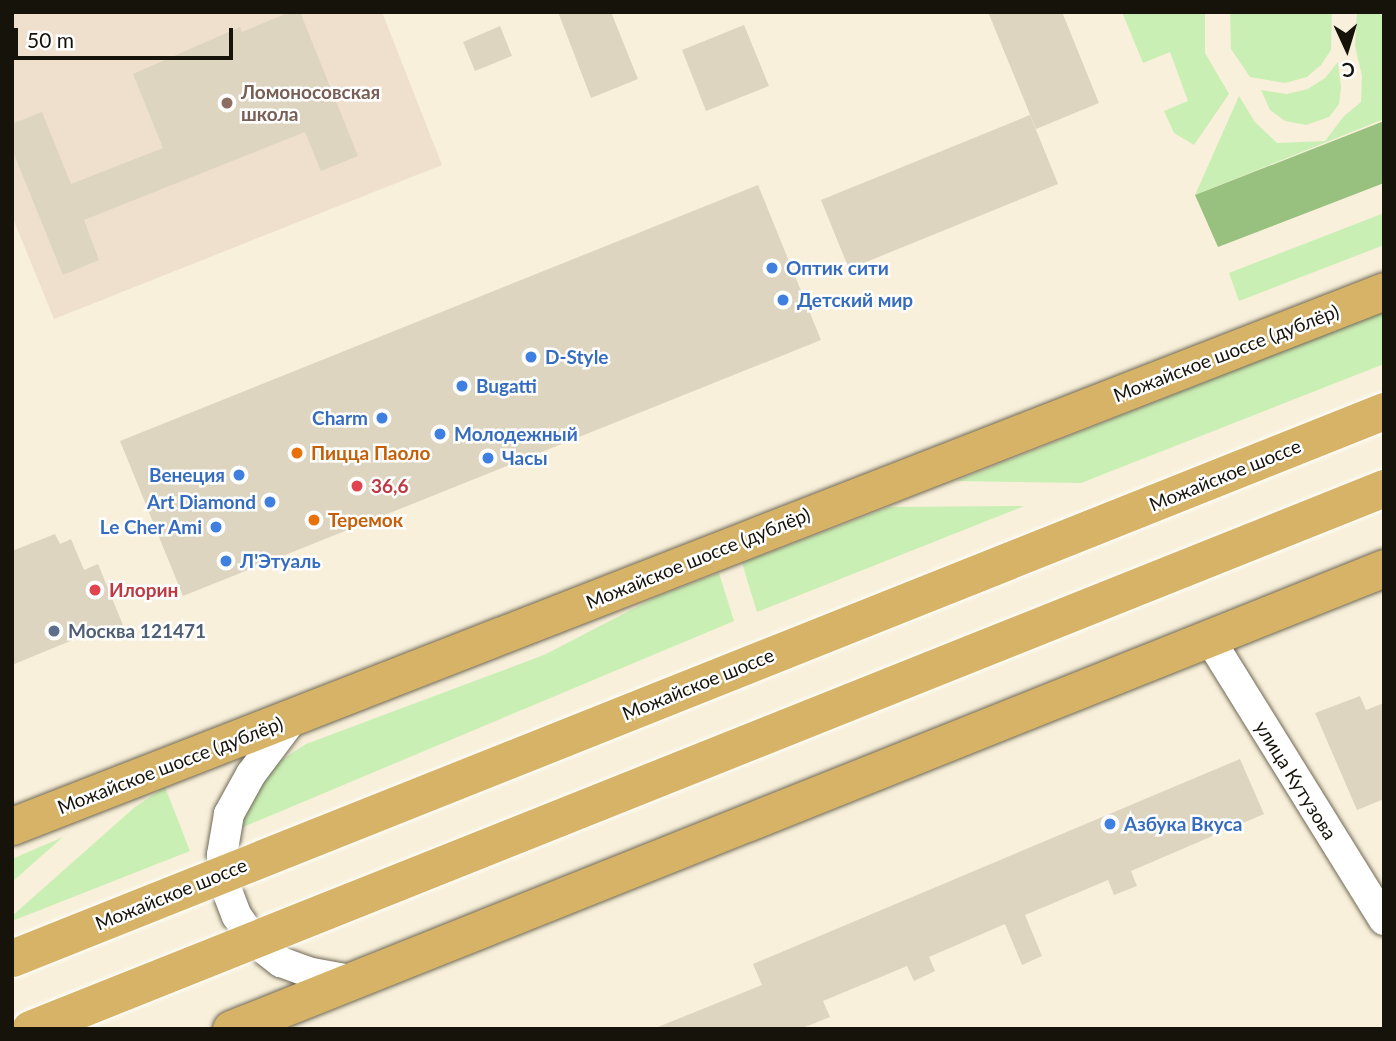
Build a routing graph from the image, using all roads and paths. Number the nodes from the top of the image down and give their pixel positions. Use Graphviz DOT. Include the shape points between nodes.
graph roads {
  1 [pos="1384,291"];
  2 [pos="1384,411"];
  3 [pos="1384,488"];
  4 [pos="1384,568"];
  5 [pos="1209,638"];
  6 [pos="294,717"];
  7 [pos="12,826"];
  8 [pos="1384,920"];
  9 [pos="12,958"];
  10 [pos="356,981"];
  11 [pos="290,1019"];
  12 [pos="30,1029"];
  13 [pos="231,1029"];
  1 -- 6 [label="main road, Можайское шоссе (дублёр)"];
  2 -- 9 [label="main road, Можайское шоссе, bridge"];
  3 -- 12 [label="main road, bridge"];
  4 -- 5 [label="main road"];
  5 -- 8 [label="street, улица Кутузова"];
  5 -- 10 [label="main road"];
  6 -- 7 [label="main road, Можайское шоссе (дублёр)"];
  6 -- 10 [label="street" via="251,774 229,814 222,855 226,888 237,916 255,942 281,962"];
  10 -- 11 [label="main road"];
  11 -- 13 [label="main road"];
}
